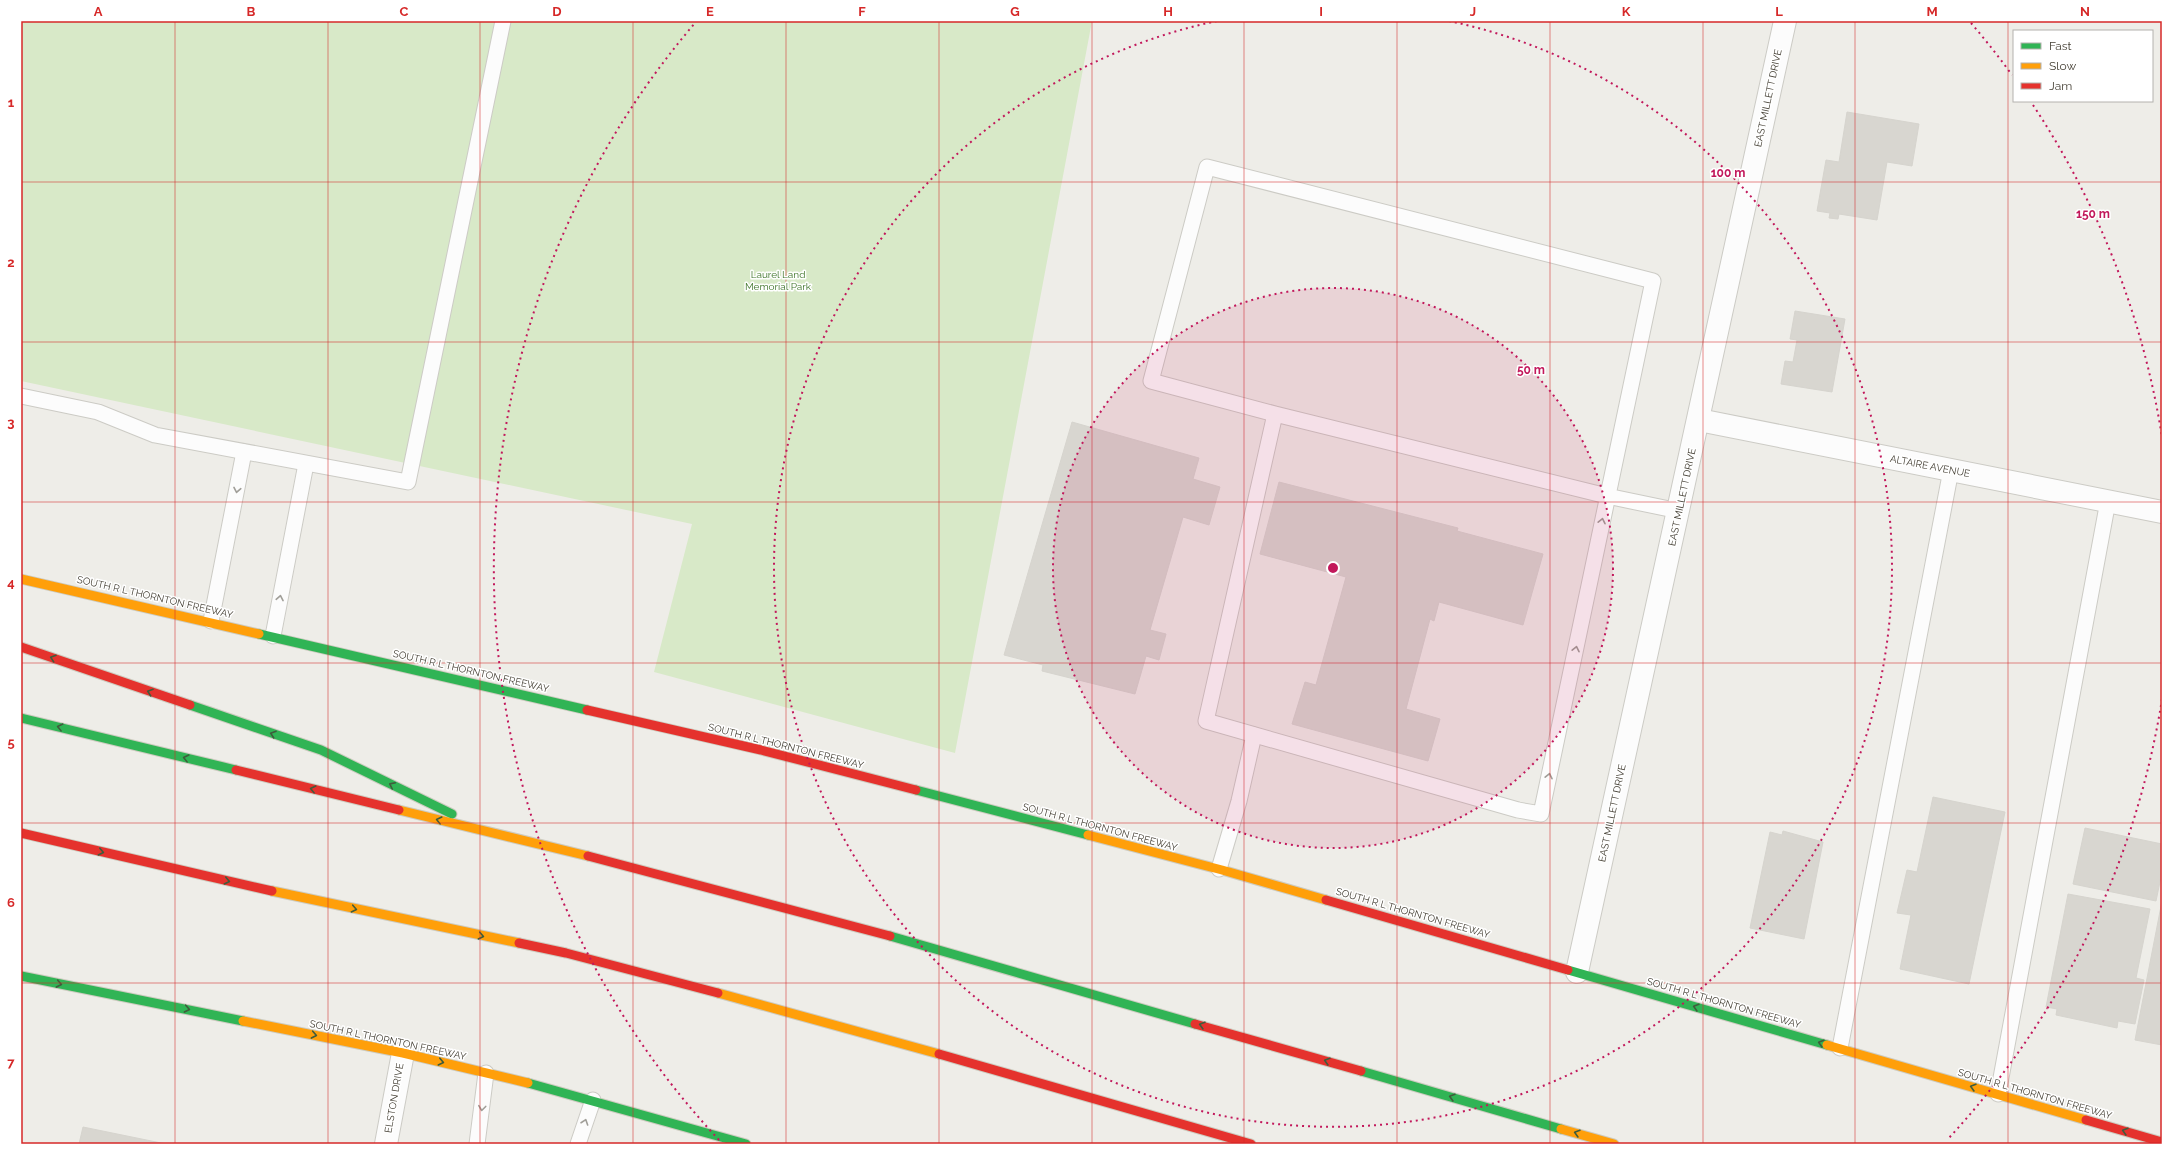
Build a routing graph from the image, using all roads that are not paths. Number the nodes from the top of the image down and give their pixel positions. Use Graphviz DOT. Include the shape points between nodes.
graph roads {
  1 [pos="503,21"];
  2 [pos="1785,21"];
  3 [pos="21,396"];
  4 [pos="1275,414"];
  5 [pos="1699,420"];
  6 [pos="244,452"];
  7 [pos="306,464"];
  8 [pos="1951,470"];
  9 [pos="1607,496"];
  10 [pos="2108,501"];
  11 [pos="1679,511"];
  12 [pos="2162,512"];
  13 [pos="21,579"];
  14 [pos="211,621"];
  15 [pos="273,636"];
  16 [pos="21,647"];
  17 [pos="21,718"];
  18 [pos="1254,735"];
  19 [pos="490,832"];
  20 [pos="21,833"];
  21 [pos="21,840"];
  22 [pos="63,843"];
  23 [pos="1219,869"];
  24 [pos="1577,972"];
  25 [pos="21,976"];
  26 [pos="1840,1048"];
  27 [pos="403,1053"];
  28 [pos="486,1073"];
  29 [pos="1998,1094"];
  30 [pos="593,1100"];
  31 [pos="2162,1142"];
  32 [pos="386,1144"];
  33 [pos="477,1144"];
  34 [pos="578,1144"];
  35 [pos="746,1144"];
  36 [pos="1251,1144"];
  37 [pos="1614,1144"];
  1 -- 7 [label="lane" via="408,482"];
  2 -- 5 [label="street, EAST MILLETT DRIVE"];
  3 -- 6 [label="lane" via="98,412 155,435"];
  4 -- 9 [label="lane"];
  4 -- 9 [label="lane" via="1151,381 1207,167 1653,281"];
  4 -- 18 [label="lane" via="1206,721"];
  5 -- 8 [label="street, ALTAIRE AVENUE"];
  5 -- 11 [label="street, EAST MILLETT DRIVE"];
  6 -- 7 [label="lane"];
  6 -- 14 [label="lane, one-way"];
  15 -- 7 [label="lane, one-way"];
  8 -- 10 [label="street, ALTAIRE AVENUE"];
  8 -- 26 [label="lane"];
  9 -- 11 [label="lane"];
  18 -- 9 [label="lane, one-way" via="1518,810 1541,814"];
  10 -- 12 [label="street, ALTAIRE AVENUE"];
  10 -- 29 [label="lane"];
  11 -- 24 [label="street, EAST MILLETT DRIVE"];
  13 -- 14 [label="main road, SOUTH R L THORNTON FREEWAY"];
  14 -- 15 [label="main road, SOUTH R L THORNTON FREEWAY"];
  15 -- 23 [label="main road, SOUTH R L THORNTON FREEWAY" via="753,748"];
  19 -- 16 [label="main road, one-way" via="321,750"];
  19 -- 17 [label="main road, one-way"];
  18 -- 23 [label="lane" via="1239,801"];
  37 -- 19 [label="main road, one-way" via="848,924"];
  20 -- 22 [label="main road"];
  21 -- 22 [label="main road"];
  22 -- 36 [label="main road, one-way" via="293,896 566,953 822,1020"];
  23 -- 24 [label="main road, SOUTH R L THORNTON FREEWAY"];
  26 -- 24 [label="main road, SOUTH R L THORNTON FREEWAY, one-way"];
  25 -- 27 [label="main road, SOUTH R L THORNTON FREEWAY, one-way"];
  29 -- 26 [label="main road, SOUTH R L THORNTON FREEWAY, one-way"];
  27 -- 28 [label="main road, SOUTH R L THORNTON FREEWAY, one-way"];
  27 -- 32 [label="street, ELSTON DRIVE"];
  28 -- 30 [label="main road, SOUTH R L THORNTON FREEWAY"];
  28 -- 33 [label="lane, one-way"];
  31 -- 29 [label="main road, SOUTH R L THORNTON FREEWAY, one-way"];
  34 -- 30 [label="lane, one-way"];
  30 -- 35 [label="main road, SOUTH R L THORNTON FREEWAY"];
}
